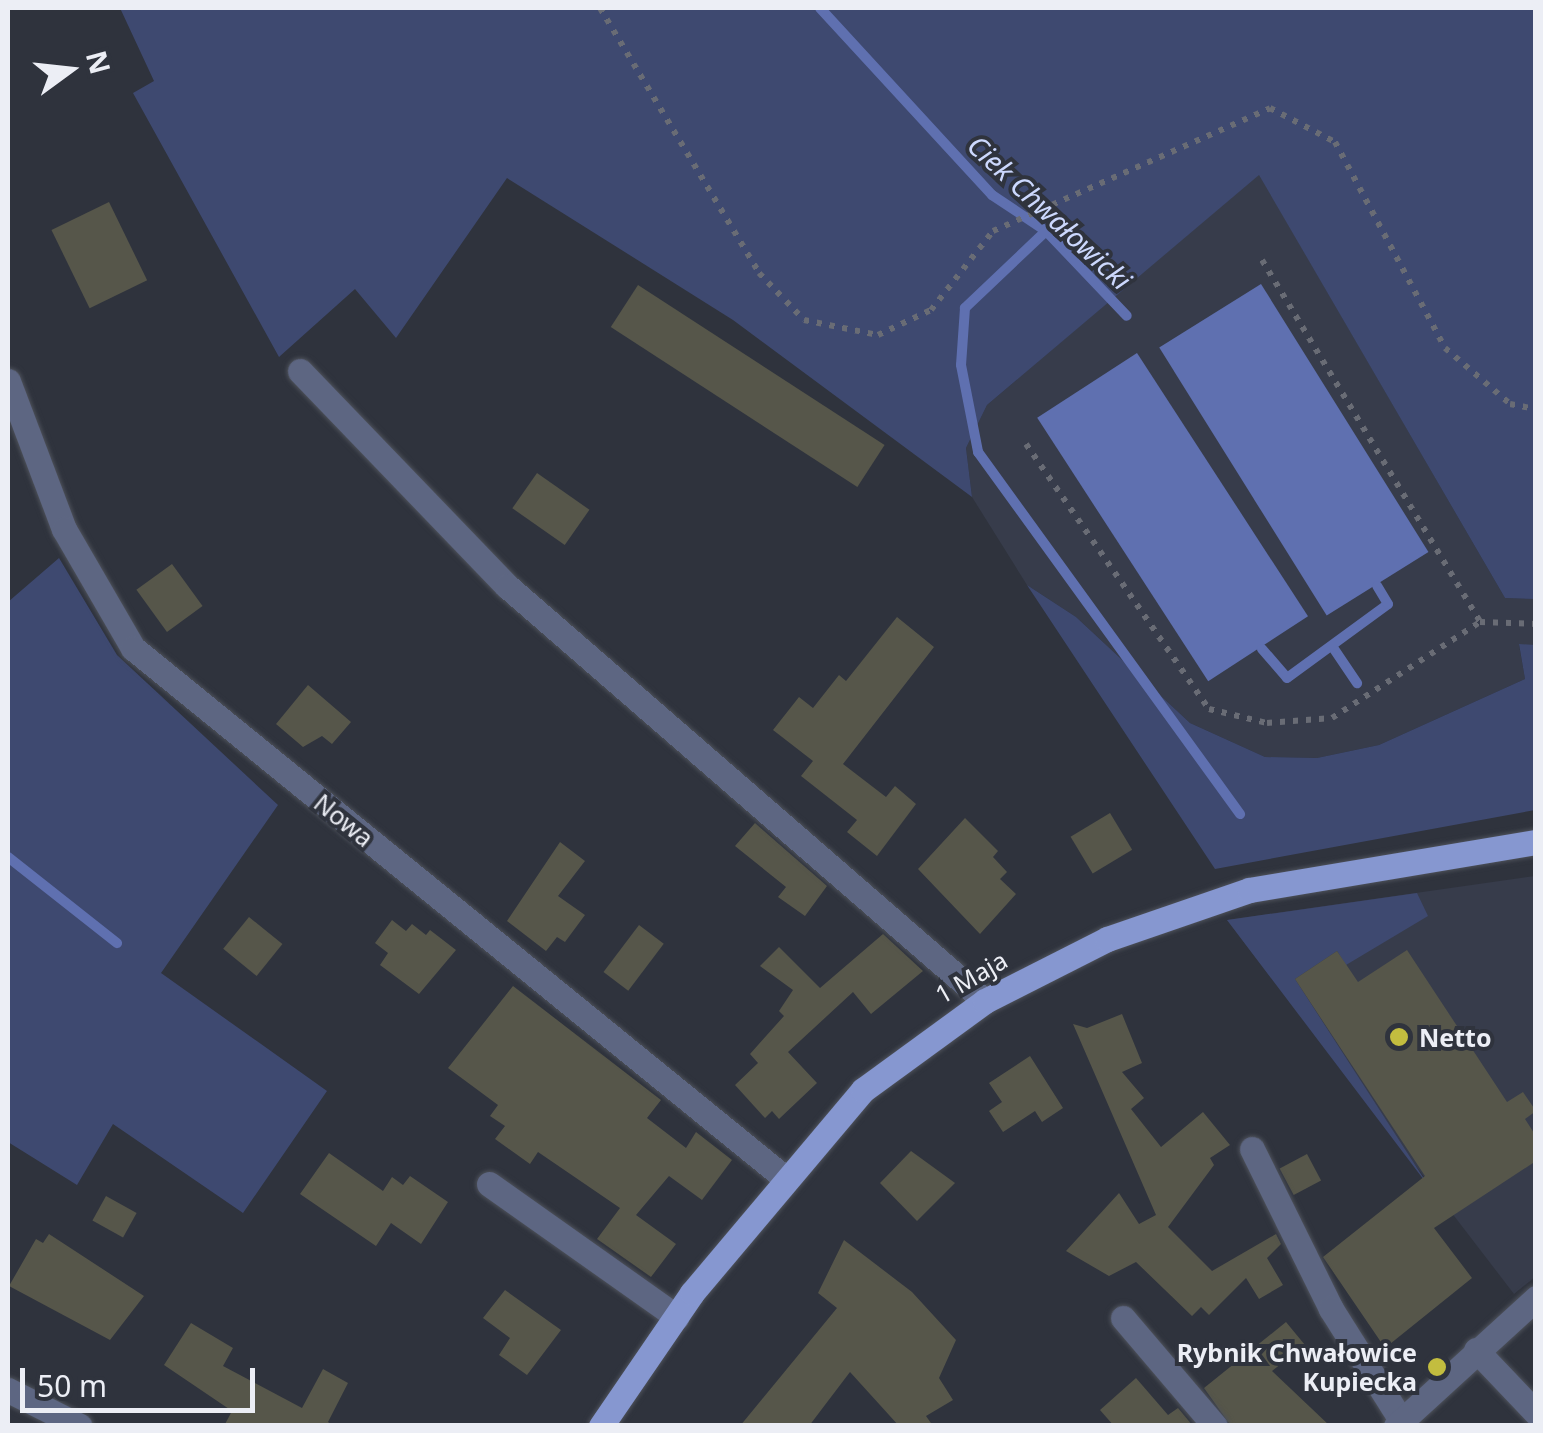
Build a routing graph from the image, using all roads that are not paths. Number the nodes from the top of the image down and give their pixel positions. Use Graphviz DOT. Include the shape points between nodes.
graph roads {
  1 [pos="300,370"];
  2 [pos="8,381"];
  3 [pos="1536,842"];
  4 [pos="985,1002"];
  5 [pos="1252,1149"];
  6 [pos="785,1178"];
  7 [pos="489,1184"];
  8 [pos="1536,1298"];
  9 [pos="676,1317"];
  10 [pos="1123,1318"];
  11 [pos="1476,1350"];
  12 [pos="8,1390"];
  13 [pos="1536,1412"];
  14 [pos="1398,1423"];
  15 [pos="80,1426"];
  16 [pos="602,1426"];
  17 [pos="1215,1426"];
  1 -- 4 [label="street" via="507,586"];
  2 -- 6 [label="street, Nowa" via="64,529 133,648"];
  3 -- 4 [label="main road, 1 Maja" via="1249,890 1107,938"];
  4 -- 6 [label="main road, 1 Maja" via="863,1090"];
  5 -- 14 [label="street" via="1330,1309"];
  6 -- 9 [label="main road, 1 Maja"];
  7 -- 9 [label="street"];
  8 -- 11 [label="street"];
  9 -- 16 [label="main road, 1 Maja"];
  10 -- 17 [label="street"];
  11 -- 13 [label="street"];
  11 -- 14 [label="street"];
  12 -- 15 [label="street"];
}
